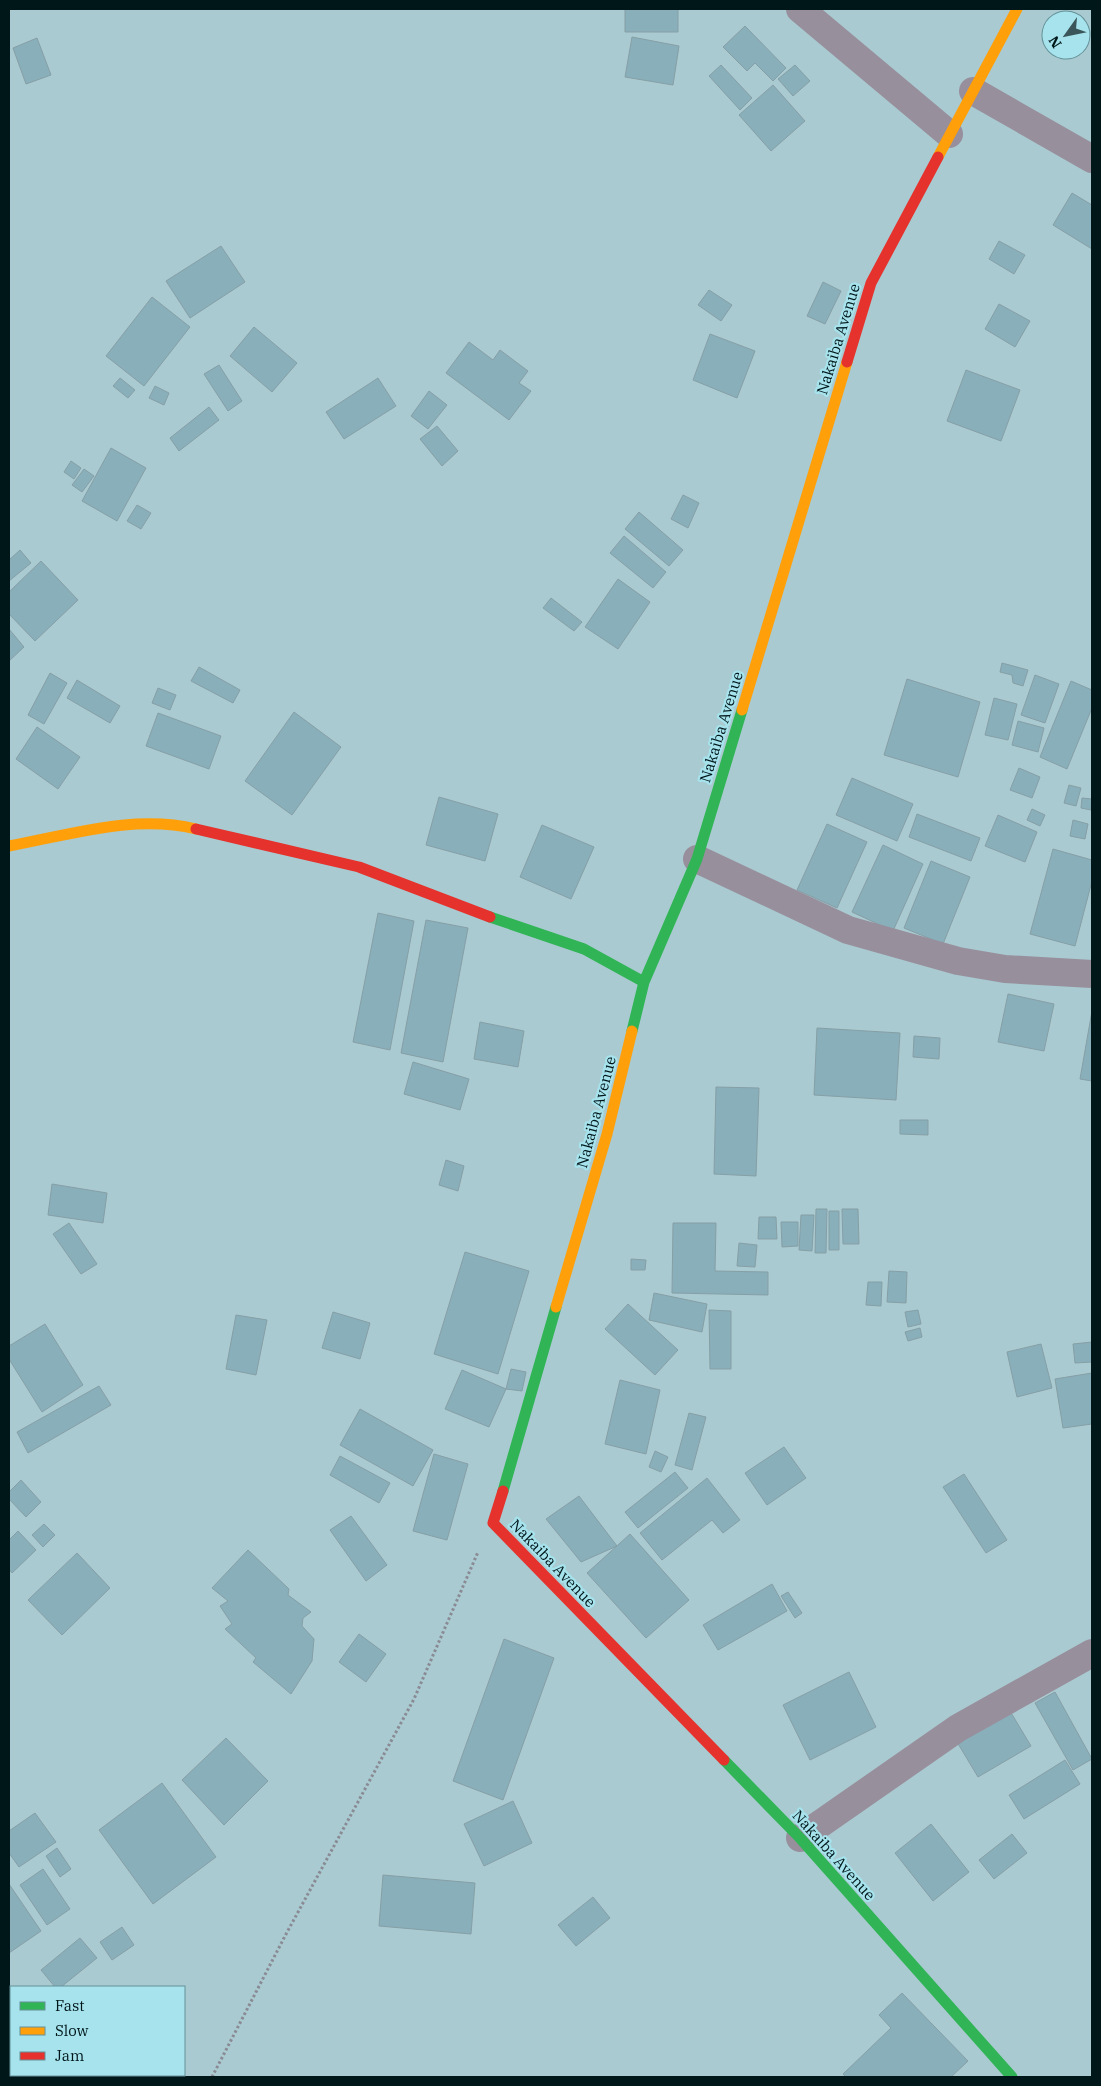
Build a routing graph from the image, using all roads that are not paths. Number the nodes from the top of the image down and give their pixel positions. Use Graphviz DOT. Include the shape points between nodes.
graph roads {
  1 [pos="800,9"];
  2 [pos="1016,9"];
  3 [pos="973,91"];
  4 [pos="949,134"];
  5 [pos="1092,159"];
  6 [pos="9,846"];
  7 [pos="697,859"];
  8 [pos="1092,974"];
  9 [pos="644,982"];
  10 [pos="1092,1653"];
  11 [pos="800,1838"];
  12 [pos="1012,2077"];
  1 -- 4 [label="street"];
  2 -- 3 [label="street, Nakaiba Avenue"];
  3 -- 4 [label="street, Nakaiba Avenue"];
  3 -- 5 [label="street"];
  4 -- 7 [label="street, Nakaiba Avenue" via="871,283"];
  6 -- 9 [label="street" via="133,823 184,826 358,867 584,949"];
  7 -- 8 [label="street" via="848,930 967,963 1006,969"];
  7 -- 9 [label="street, Nakaiba Avenue"];
  9 -- 11 [label="street, Nakaiba Avenue" via="607,1134 493,1523"];
  10 -- 11 [label="street" via="958,1728"];
  11 -- 12 [label="street, Nakaiba Avenue"];
}
